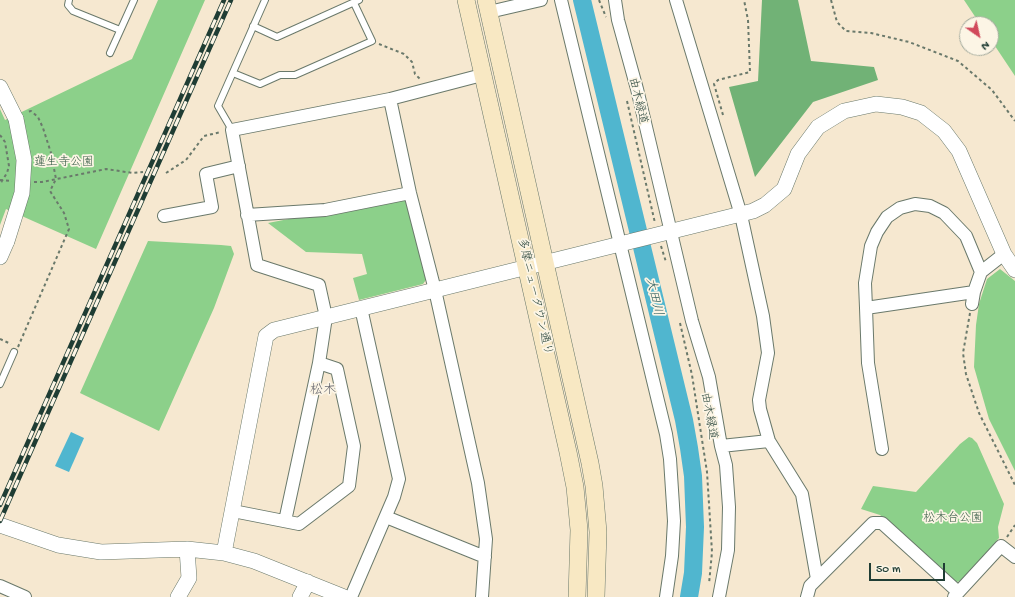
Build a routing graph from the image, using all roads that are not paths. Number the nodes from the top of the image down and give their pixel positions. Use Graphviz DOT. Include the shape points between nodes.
graph roads {
  1 [pos="69,0"];
  2 [pos="134,0"];
  3 [pos="265,0"];
  4 [pos="466,0"];
  5 [pos="542,0"];
  6 [pos="561,0"];
  7 [pos="615,0"];
  8 [pos="676,0"];
  9 [pos="356,2"];
  10 [pos="488,6"];
  11 [pos="253,26"];
  12 [pos="120,30"];
  13 [pos="110,53"];
  14 [pos="233,72"];
  15 [pos="482,75"];
  16 [pos="0,87"];
  17 [pos="390,98"];
  18 [pos="232,130"];
  19 [pos="239,166"];
  20 [pos="410,193"];
  21 [pos="247,215"];
  22 [pos="741,215"];
  23 [pos="164,216"];
  24 [pos="660,236"];
  25 [pos="626,244"];
  26 [pos="1004,254"];
  27 [pos="0,257"];
  28 [pos="546,263"];
  29 [pos="527,268"];
  30 [pos="1015,270"];
  31 [pos="981,272"];
  32 [pos="435,290"];
  33 [pos="974,292"];
  34 [pos="972,304"];
  35 [pos="361,308"];
  36 [pos="866,308"];
  37 [pos="326,317"];
  38 [pos="16,350"];
  39 [pos="319,363"];
  40 [pos="2,376"];
  41 [pos="0,384"];
  42 [pos="769,441"];
  43 [pos="721,446"];
  44 [pos="882,449"];
  45 [pos="232,511"];
  46 [pos="386,516"];
  47 [pos="285,521"];
  48 [pos="0,525"];
  49 [pos="187,549"];
  50 [pos="224,553"];
  51 [pos="485,557"];
  52 [pos="1015,557"];
  53 [pos="817,579"];
  54 [pos="308,582"];
  55 [pos="0,586"];
  56 [pos="956,594"];
  57 [pos="25,597"];
  58 [pos="178,597"];
  59 [pos="300,597"];
  60 [pos="344,597"];
  61 [pos="351,597"];
  62 [pos="482,597"];
  63 [pos="577,597"];
  64 [pos="596,597"];
  65 [pos="666,597"];
  66 [pos="719,597"];
  67 [pos="807,597"];
  1 -- 12 [label="lane" via="68,5 73,11"];
  2 -- 12 [label="lane"];
  3 -- 11 [label="lane"];
  4 -- 15 [label="main road, 多摩ニュータウン通り"];
  5 -- 10 [label="street"];
  6 -- 25 [label="street"];
  7 -- 24 [label="street" via="618,20 638,90"];
  8 -- 22 [label="street"];
  9 -- 11 [label="lane" via="277,37"];
  9 -- 14 [label="lane" via="372,41 295,75 280,75 260,84"];
  10 -- 28 [label="main road, 多摩ニュータウン通り"];
  11 -- 14 [label="lane"];
  12 -- 13 [label="lane"];
  14 -- 18 [label="lane" via="218,106"];
  15 -- 17 [label="street"];
  15 -- 29 [label="main road, 多摩ニュータウン通り"];
  16 -- 27 [label="street, bridge" via="21,116 24,160 22,193"];
  17 -- 18 [label="street"];
  17 -- 20 [label="street"];
  18 -- 19 [label="street"];
  19 -- 21 [label="street"];
  19 -- 23 [label="street" via="206,174 212,207"];
  20 -- 21 [label="street" via="325,210"];
  20 -- 32 [label="street"];
  21 -- 37 [label="street" via="257,265 319,285"];
  22 -- 24 [label="street"];
  22 -- 26 [label="street" via="765,206 779,195 801,150 818,127 844,111 864,105 886,103 921,113 933,121 953,142"];
  22 -- 42 [label="street" via="763,316 768,352 759,400"];
  24 -- 25 [label="street"];
  24 -- 43 [label="street" via="692,321 708,377"];
  25 -- 28 [label="street"];
  25 -- 65 [label="street" via="670,459 674,521"];
  26 -- 30 [label="street"];
  26 -- 31 [label="street"];
  28 -- 29 [label="street"];
  28 -- 64 [label="main road, 多摩ニュータウン通り" via="594,486 598,554"];
  29 -- 32 [label="street"];
  29 -- 63 [label="main road, 多摩ニュータウン通り" via="575,487 579,530"];
  31 -- 33 [label="street"];
  31 -- 36 [label="street" via="966,236 944,213 930,206 915,204 900,208 887,217 871,246 865,283"];
  32 -- 35 [label="street"];
  32 -- 51 [label="street" via="478,482 486,539"];
  33 -- 34 [label="street"];
  33 -- 36 [label="street"];
  35 -- 37 [label="street"];
  35 -- 46 [label="street" via="399,479"];
  36 -- 44 [label="street" via="868,363"];
  37 -- 39 [label="street"];
  37 -- 45 [label="street" via="274,330 266,336"];
  38 -- 40 [label="lane"];
  39 -- 47 [label="street"];
  39 -- 47 [label="street" via="337,369 354,446 349,486 299,524"];
  40 -- 41 [label="lane"];
  42 -- 43 [label="street"];
  42 -- 53 [label="street" via="802,494"];
  43 -- 66 [label="street" via="726,465 729,507 728,550"];
  45 -- 47 [label="street"];
  45 -- 50 [label="street"];
  46 -- 51 [label="street"];
  46 -- 61 [label="street"];
  48 -- 49 [label="street" via="58,545 101,552"];
  49 -- 50 [label="street"];
  49 -- 58 [label="street" via="189,578"];
  50 -- 54 [label="street" via="254,561"];
  51 -- 62 [label="street"];
  52 -- 56 [label="street" via="1001,546"];
  53 -- 56 [label="street" via="873,523 882,523"];
  53 -- 67 [label="street" via="810,586"];
  54 -- 59 [label="street"];
  54 -- 60 [label="street"];
  55 -- 57 [label="street"];
}
